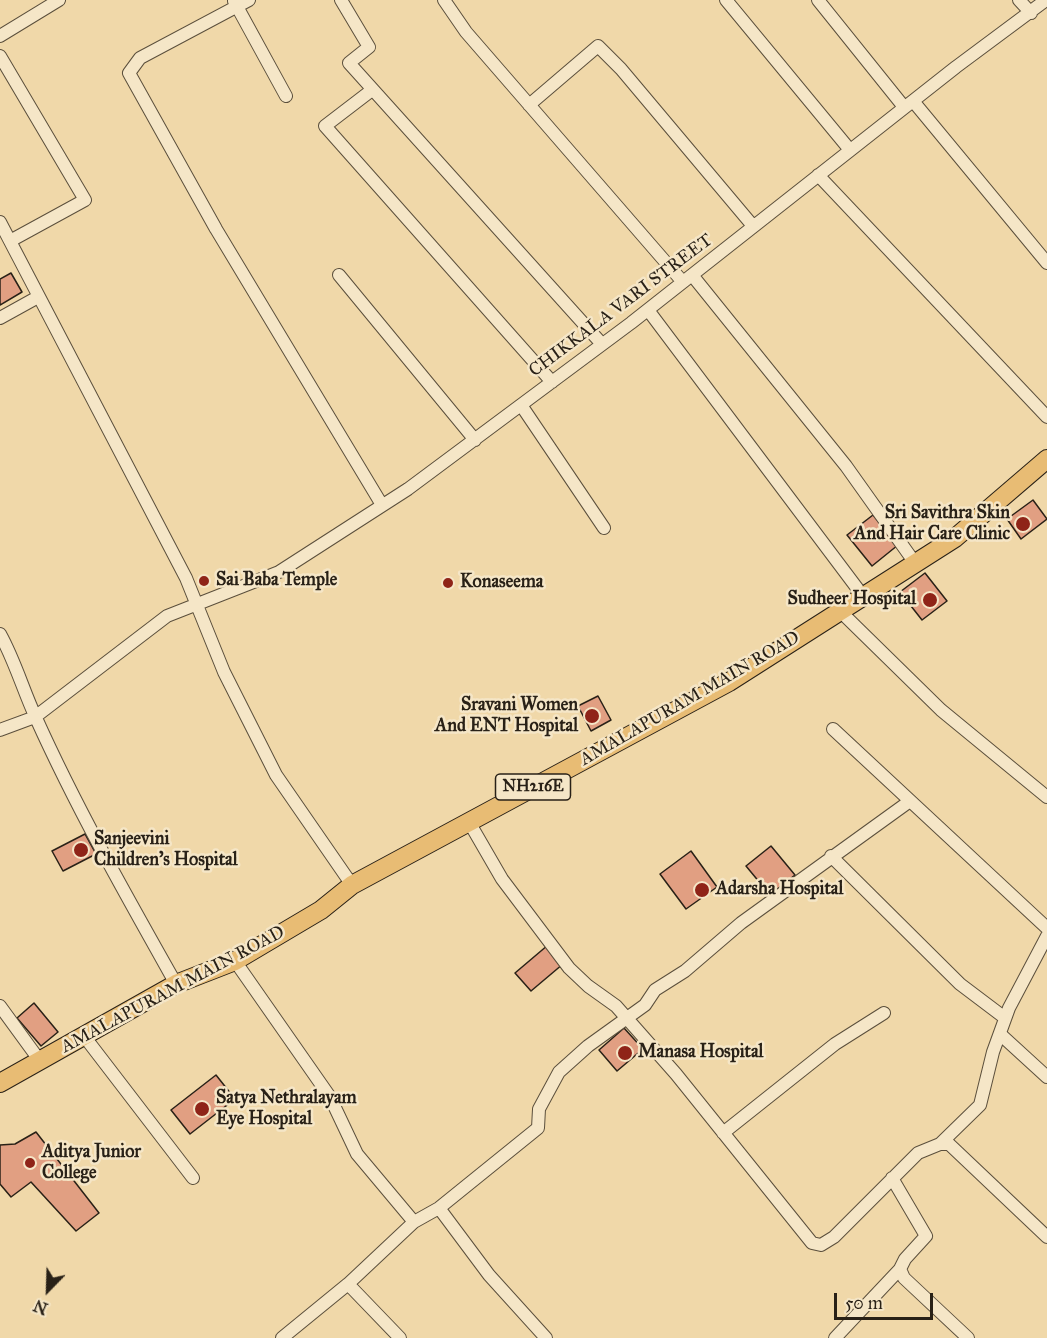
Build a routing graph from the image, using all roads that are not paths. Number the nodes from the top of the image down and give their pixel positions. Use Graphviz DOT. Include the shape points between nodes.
graph roads {
  1 [pos="59,0"];
  2 [pos="249,0"];
  3 [pos="340,0"];
  4 [pos="445,0"];
  5 [pos="726,0"];
  6 [pos="818,0"];
  7 [pos="1019,0"];
  8 [pos="1046,0"];
  9 [pos="235,3"];
  10 [pos="1030,13"];
  11 [pos="0,36"];
  12 [pos="0,56"];
  13 [pos="372,90"];
  14 [pos="286,96"];
  15 [pos="909,104"];
  16 [pos="529,105"];
  17 [pos="850,150"];
  18 [pos="818,175"];
  19 [pos="0,222"];
  20 [pos="753,226"];
  21 [pos="10,241"];
  22 [pos="1047,263"];
  23 [pos="339,275"];
  24 [pos="687,278"];
  25 [pos="38,297"];
  26 [pos="648,310"];
  27 [pos="0,318"];
  28 [pos="602,343"];
  29 [pos="552,382"];
  30 [pos="521,405"];
  31 [pos="1047,417"];
  32 [pos="475,440"];
  33 [pos="1047,459"];
  34 [pos="382,505"];
  35 [pos="604,528"];
  36 [pos="915,563"];
  37 [pos="862,596"];
  38 [pos="196,605"];
  39 [pos="841,612"];
  40 [pos="0,634"];
  41 [pos="35,717"];
  42 [pos="833,729"];
  43 [pos="0,730"];
  44 [pos="1047,797"];
  45 [pos="909,801"];
  46 [pos="470,822"];
  47 [pos="831,856"];
  48 [pos="352,885"];
  49 [pos="1047,928"];
  50 [pos="1047,936"];
  51 [pos="235,961"];
  52 [pos="176,984"];
  53 [pos="0,1006"];
  54 [pos="884,1013"];
  55 [pos="1005,1018"];
  56 [pos="625,1019"];
  57 [pos="1000,1034"];
  58 [pos="84,1036"];
  59 [pos="40,1061"];
  60 [pos="1047,1077"];
  61 [pos="0,1083"];
  62 [pos="723,1133"];
  63 [pos="940,1144"];
  64 [pos="193,1178"];
  65 [pos="892,1178"];
  66 [pos="439,1208"];
  67 [pos="414,1222"];
  68 [pos="1047,1237"];
  69 [pos="900,1269"];
  70 [pos="348,1284"];
  71 [pos="953,1334"];
  72 [pos="282,1338"];
  73 [pos="400,1338"];
  74 [pos="546,1338"];
  75 [pos="834,1338"];
  76 [pos="968,1338"];
  1 -- 11 [label="street"];
  2 -- 9 [label="street"];
  3 -- 13 [label="street" via="369,47 349,63"];
  4 -- 16 [label="street" via="466,32"];
  5 -- 17 [label="street"];
  6 -- 15 [label="street"];
  7 -- 10 [label="street"];
  8 -- 10 [label="street, CHIKKALA VARI STREET"];
  9 -- 14 [label="street"];
  9 -- 34 [label="street" via="140,58 129,74 216,229"];
  10 -- 15 [label="street, CHIKKALA VARI STREET"];
  12 -- 21 [label="street" via="86,200"];
  13 -- 28 [label="street"];
  13 -- 29 [label="street" via="325,126"];
  15 -- 17 [label="street, CHIKKALA VARI STREET"];
  15 -- 22 [label="street"];
  16 -- 20 [label="street" via="598,46"];
  16 -- 24 [label="street"];
  17 -- 18 [label="street, CHIKKALA VARI STREET"];
  18 -- 20 [label="street, CHIKKALA VARI STREET"];
  18 -- 31 [label="street"];
  19 -- 21 [label="street"];
  20 -- 24 [label="street, CHIKKALA VARI STREET"];
  21 -- 25 [label="street"];
  23 -- 32 [label="street"];
  24 -- 26 [label="street, CHIKKALA VARI STREET"];
  24 -- 36 [label="street" via="846,466"];
  25 -- 27 [label="street"];
  25 -- 38 [label="street" via="186,578"];
  26 -- 28 [label="street, CHIKKALA VARI STREET"];
  26 -- 37 [label="street"];
  28 -- 29 [label="street, CHIKKALA VARI STREET"];
  29 -- 30 [label="street, CHIKKALA VARI STREET"];
  30 -- 32 [label="street, CHIKKALA VARI STREET"];
  30 -- 35 [label="street"];
  32 -- 34 [label="street, CHIKKALA VARI STREET"];
  33 -- 36 [label="highway, AMALAPURAM MAIN ROAD / NH216E" via="955,538"];
  34 -- 38 [label="street, CHIKKALA VARI STREET" via="279,572"];
  36 -- 37 [label="highway, AMALAPURAM MAIN ROAD / NH216E"];
  37 -- 39 [label="highway, AMALAPURAM MAIN ROAD / NH216E"];
  38 -- 41 [label="street, CHIKKALA VARI STREET" via="167,616"];
  38 -- 48 [label="street" via="224,672 276,775"];
  39 -- 44 [label="street" via="941,710"];
  39 -- 46 [label="highway, AMALAPURAM MAIN ROAD / NH216E" via="729,682"];
  40 -- 41 [label="street"];
  41 -- 43 [label="street, CHIKKALA VARI STREET"];
  41 -- 52 [label="street"];
  42 -- 45 [label="street"];
  45 -- 47 [label="street"];
  45 -- 49 [label="street"];
  46 -- 48 [label="highway, AMALAPURAM MAIN ROAD / NH216E"];
  46 -- 56 [label="street" via="502,879 569,968 616,1006"];
  47 -- 55 [label="street" via="960,984"];
  47 -- 56 [label="street" via="741,923 685,971 655,990 645,1005"];
  48 -- 51 [label="highway, AMALAPURAM MAIN ROAD / NH216E" via="321,910"];
  50 -- 55 [label="street"];
  51 -- 52 [label="highway, AMALAPURAM MAIN ROAD / NH216E"];
  51 -- 67 [label="street" via="330,1097 357,1154"];
  52 -- 58 [label="highway, AMALAPURAM MAIN ROAD / NH216E"];
  53 -- 59 [label="street"];
  54 -- 62 [label="street" via="835,1044"];
  55 -- 57 [label="street"];
  56 -- 62 [label="street"];
  56 -- 66 [label="street" via="559,1072 539,1109 538,1128"];
  57 -- 60 [label="street"];
  57 -- 63 [label="street" via="980,1105"];
  58 -- 59 [label="highway, AMALAPURAM MAIN ROAD / NH216E"];
  58 -- 64 [label="street"];
  59 -- 61 [label="highway, AMALAPURAM MAIN ROAD / NH216E"];
  62 -- 65 [label="street" via="812,1243 821,1245 834,1236"];
  63 -- 65 [label="street" via="918,1153"];
  63 -- 68 [label="street" via="950,1144"];
  65 -- 69 [label="street" via="926,1236"];
  66 -- 67 [label="street"];
  66 -- 74 [label="street" via="489,1275"];
  67 -- 70 [label="street"];
  69 -- 71 [label="street"];
  69 -- 75 [label="street"];
  70 -- 72 [label="street"];
  70 -- 73 [label="street"];
  71 -- 76 [label="street"];
}
